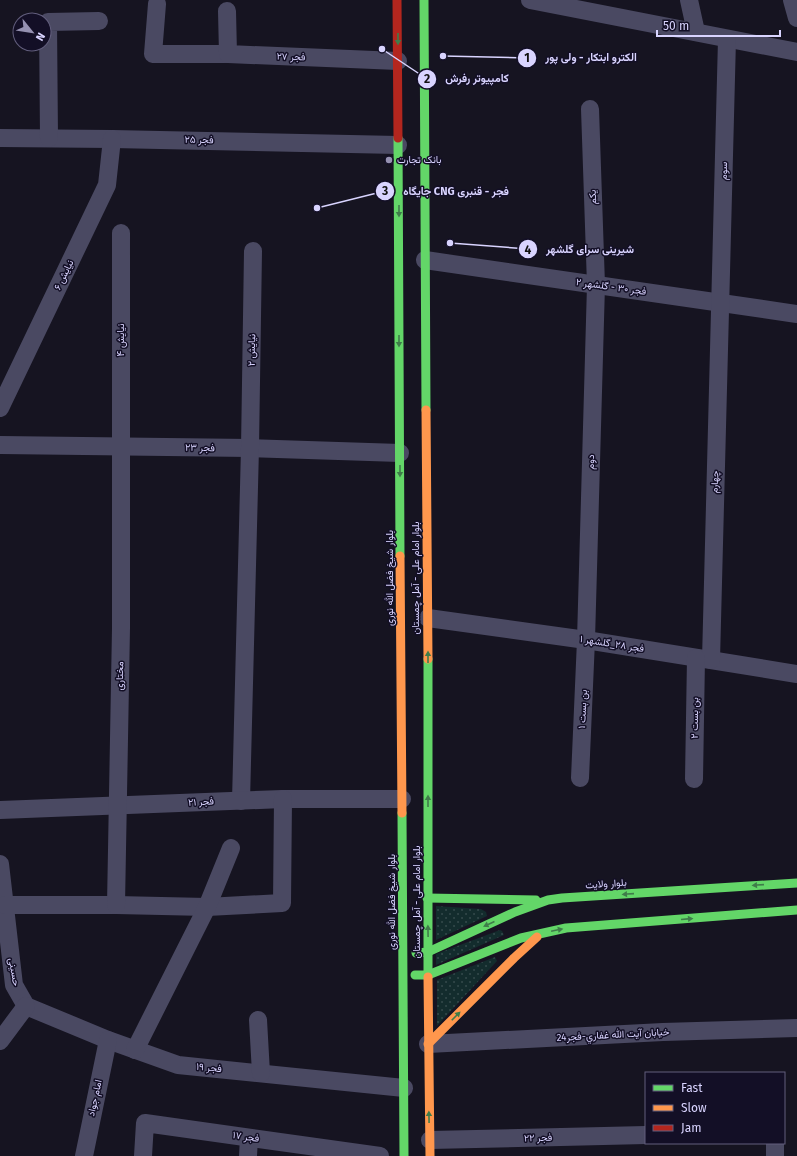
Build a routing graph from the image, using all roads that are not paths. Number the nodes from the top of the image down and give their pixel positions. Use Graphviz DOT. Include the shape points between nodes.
graph roads {
  1 [pos="397,0"];
  2 [pos="424,0"];
  3 [pos="530,0"];
  4 [pos="689,0"];
  5 [pos="792,0"];
  6 [pos="157,4"];
  7 [pos="581,5"];
  8 [pos="227,11"];
  9 [pos="797,18"];
  10 [pos="99,20"];
  11 [pos="696,32"];
  12 [pos="727,38"];
  13 [pos="797,52"];
  14 [pos="228,54"];
  15 [pos="398,61"];
  16 [pos="590,109"];
  17 [pos="0,138"];
  18 [pos="49,138"];
  19 [pos="112,139"];
  20 [pos="398,145"];
  21 [pos="121,233"];
  22 [pos="253,251"];
  23 [pos="425,260"];
  24 [pos="596,285"];
  25 [pos="720,303"];
  26 [pos="797,314"];
  27 [pos="0,408"];
  28 [pos="0,445"];
  29 [pos="121,447"];
  30 [pos="250,448"];
  31 [pos="400,453"];
  32 [pos="428,618"];
  33 [pos="586,640"];
  34 [pos="703,659"];
  35 [pos="797,674"];
  36 [pos="421,728"];
  37 [pos="428,734"];
  38 [pos="580,778"];
  39 [pos="694,779"];
  40 [pos="283,799"];
  41 [pos="402,799"];
  42 [pos="240,801"];
  43 [pos="117,806"];
  44 [pos="0,810"];
  45 [pos="231,848"];
  46 [pos="0,864"];
  47 [pos="797,883"];
  48 [pos="427,898"];
  49 [pos="548,900"];
  50 [pos="5,905"];
  51 [pos="116,905"];
  52 [pos="207,907"];
  53 [pos="797,910"];
  54 [pos="515,912"];
  55 [pos="540,934"];
  56 [pos="520,938"];
  57 [pos="428,952"];
  58 [pos="6,953"];
  59 [pos="403,954"];
  60 [pos="428,975"];
  61 [pos="402,976"];
  62 [pos="26,1006"];
  63 [pos="258,1020"];
  64 [pos="797,1028"];
  65 [pos="108,1040"];
  66 [pos="0,1041"];
  67 [pos="428,1044"];
  68 [pos="135,1050"];
  69 [pos="261,1073"];
  70 [pos="404,1088"];
  71 [pos="645,1135"];
  72 [pos="249,1138"];
  73 [pos="775,1144"];
  74 [pos="430,1148"];
  75 [pos="84,1156"];
  76 [pos="143,1156"];
  77 [pos="248,1156"];
  78 [pos="380,1156"];
  79 [pos="404,1156"];
  80 [pos="775,1156"];
  1 -- 15 [label="main road, بلوار شیخ فضل الله نوری, one-way"];
  2 -- 23 [label="main road, بلوار امام علی - آمل چمستان"];
  3 -- 7 [label="street"];
  4 -- 11 [label="street"];
  5 -- 9 [label="street"];
  6 -- 14 [label="street, فجر ۲۷" via="154,54"];
  7 -- 11 [label="street"];
  8 -- 14 [label="street"];
  10 -- 18 [label="street" via="48,22"];
  11 -- 12 [label="street"];
  12 -- 13 [label="street"];
  12 -- 25 [label="street, سوم"];
  14 -- 15 [label="street, فجر ۲۷"];
  15 -- 20 [label="main road, بلوار شیخ فضل الله نوری"];
  16 -- 24 [label="street, یکم"];
  17 -- 18 [label="street, فجر ۲۵"];
  18 -- 19 [label="street, فجر ۲۵"];
  19 -- 20 [label="street, فجر ۲۵"];
  19 -- 27 [label="street, نیایش ۶" via="107,185"];
  20 -- 31 [label="main road, بلوار شیخ فضل الله نوری, one-way"];
  21 -- 29 [label="street, نیایش ۴"];
  22 -- 30 [label="street, نیایش ۲"];
  23 -- 24 [label="street, فجر ۳۰ - گلشهر ۲"];
  23 -- 32 [label="main road, بلوار امام علی - آمل چمستان"];
  24 -- 25 [label="street, فجر ۳۰ - گلشهر ۲"];
  24 -- 33 [label="street, دوم"];
  25 -- 26 [label="street, فجر ۳۰ - گلشهر ۲"];
  25 -- 34 [label="street, چهارم"];
  28 -- 29 [label="street, فجر ۲۳"];
  29 -- 30 [label="street, فجر ۲۳"];
  29 -- 43 [label="street, مختاری" via="121,628"];
  30 -- 31 [label="street, فجر ۲۳"];
  30 -- 42 [label="street, نیایش ۲"];
  31 -- 41 [label="main road, بلوار شیخ فضل الله نوری, one-way" via="405,678"];
  32 -- 33 [label="street, فجر ۲۸_گلشهر ۱"];
  37 -- 32 [label="main road, بلوار امام علی - آمل چمستان, one-way" via="424,679"];
  33 -- 34 [label="street, فجر ۲۸_گلشهر ۱"];
  33 -- 38 [label="street, بن بست ۱"];
  34 -- 35 [label="street, فجر ۲۸_گلشهر ۱"];
  34 -- 39 [label="street, بن بست ۲"];
  36 -- 37 [label="main road"];
  48 -- 37 [label="main road, بلوار امام علی - آمل چمستان, one-way"];
  40 -- 41 [label="street, فجر ۲۱"];
  40 -- 42 [label="street, فجر ۲۱"];
  40 -- 52 [label="street" via="282,903"];
  41 -- 59 [label="main road, بلوار شیخ فضل الله نوری"];
  42 -- 43 [label="street, فجر ۲۱"];
  43 -- 44 [label="street, فجر ۲۱"];
  43 -- 51 [label="street, مختاری"];
  45 -- 52 [label="street"];
  46 -- 50 [label="street, حسینی"];
  47 -- 49 [label="main road, بلوار ولایت, one-way"];
  48 -- 49 [label="main road"];
  57 -- 48 [label="main road, بلوار امام علی - آمل چمستان, one-way"];
  49 -- 54 [label="main road, بلوار ولایت"];
  50 -- 51 [label="street"];
  50 -- 58 [label="street, حسینی"];
  51 -- 52 [label="street"];
  52 -- 68 [label="street"];
  55 -- 53 [label="main road, one-way" via="566,928"];
  54 -- 56 [label="main road" via="511,918 511,927"];
  54 -- 57 [label="main road, بلوار ولایت, one-way"];
  55 -- 56 [label="main road"];
  67 -- 55 [label="main road, one-way"];
  56 -- 60 [label="main road"];
  57 -- 59 [label="main road"];
  57 -- 60 [label="main road, بلوار امام علی - آمل چمستان"];
  58 -- 62 [label="street, حسینی" via="14,985"];
  59 -- 61 [label="main road, بلوار شیخ فضل الله نوری"];
  60 -- 61 [label="main road"];
  60 -- 67 [label="main road, بلوار امام علی - آمل چمستان"];
  61 -- 70 [label="main road, بلوار شیخ فضل الله نوری"];
  62 -- 65 [label="street, فجر ۱۹"];
  62 -- 66 [label="street"];
  63 -- 69 [label="street"];
  64 -- 67 [label="street, خيابان آيت الله غفاري-فجر24"];
  65 -- 68 [label="street, فجر ۱۹"];
  65 -- 75 [label="street, امام جواد"];
  74 -- 67 [label="main road, بلوار امام علی - آمل چمستان, one-way"];
  68 -- 69 [label="street, فجر ۱۹" via="178,1065"];
  69 -- 70 [label="street, فجر ۱۹"];
  70 -- 79 [label="main road, بلوار شیخ فضل الله نوری"];
  71 -- 74 [label="street, فجر ۲۲"];
  72 -- 76 [label="street, فجر ۱۷" via="145,1123"];
  72 -- 77 [label="street"];
  72 -- 78 [label="street, فجر ۱۷"];
  73 -- 80 [label="street"];
}
